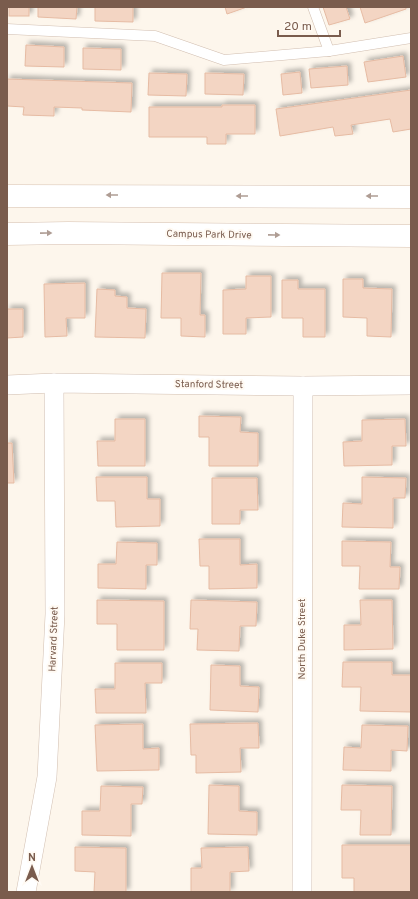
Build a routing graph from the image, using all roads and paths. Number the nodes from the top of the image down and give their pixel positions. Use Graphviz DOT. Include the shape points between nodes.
graph roads {
  1 [pos="313,7"];
  2 [pos="7,29"];
  3 [pos="411,38"];
  4 [pos="330,51"];
  5 [pos="7,196"];
  6 [pos="411,197"];
  7 [pos="7,234"];
  8 [pos="411,236"];
  9 [pos="54,384"];
  10 [pos="7,385"];
  11 [pos="411,385"];
  12 [pos="303,386"];
  13 [pos="26,892"];
  14 [pos="302,892"];
  1 -- 4 [label="lane"];
  2 -- 4 [label="lane" via="155,36 224,60"];
  3 -- 4 [label="lane"];
  6 -- 5 [label="street, one-way"];
  7 -- 8 [label="street, Campus Park Drive, one-way"];
  9 -- 10 [label="street, Stanford Street"];
  9 -- 12 [label="street, Stanford Street"];
  9 -- 13 [label="street, Harvard Street" via="55,614 47,777"];
  11 -- 12 [label="street, Stanford Street"];
  12 -- 14 [label="street, North Duke Street"];
}
